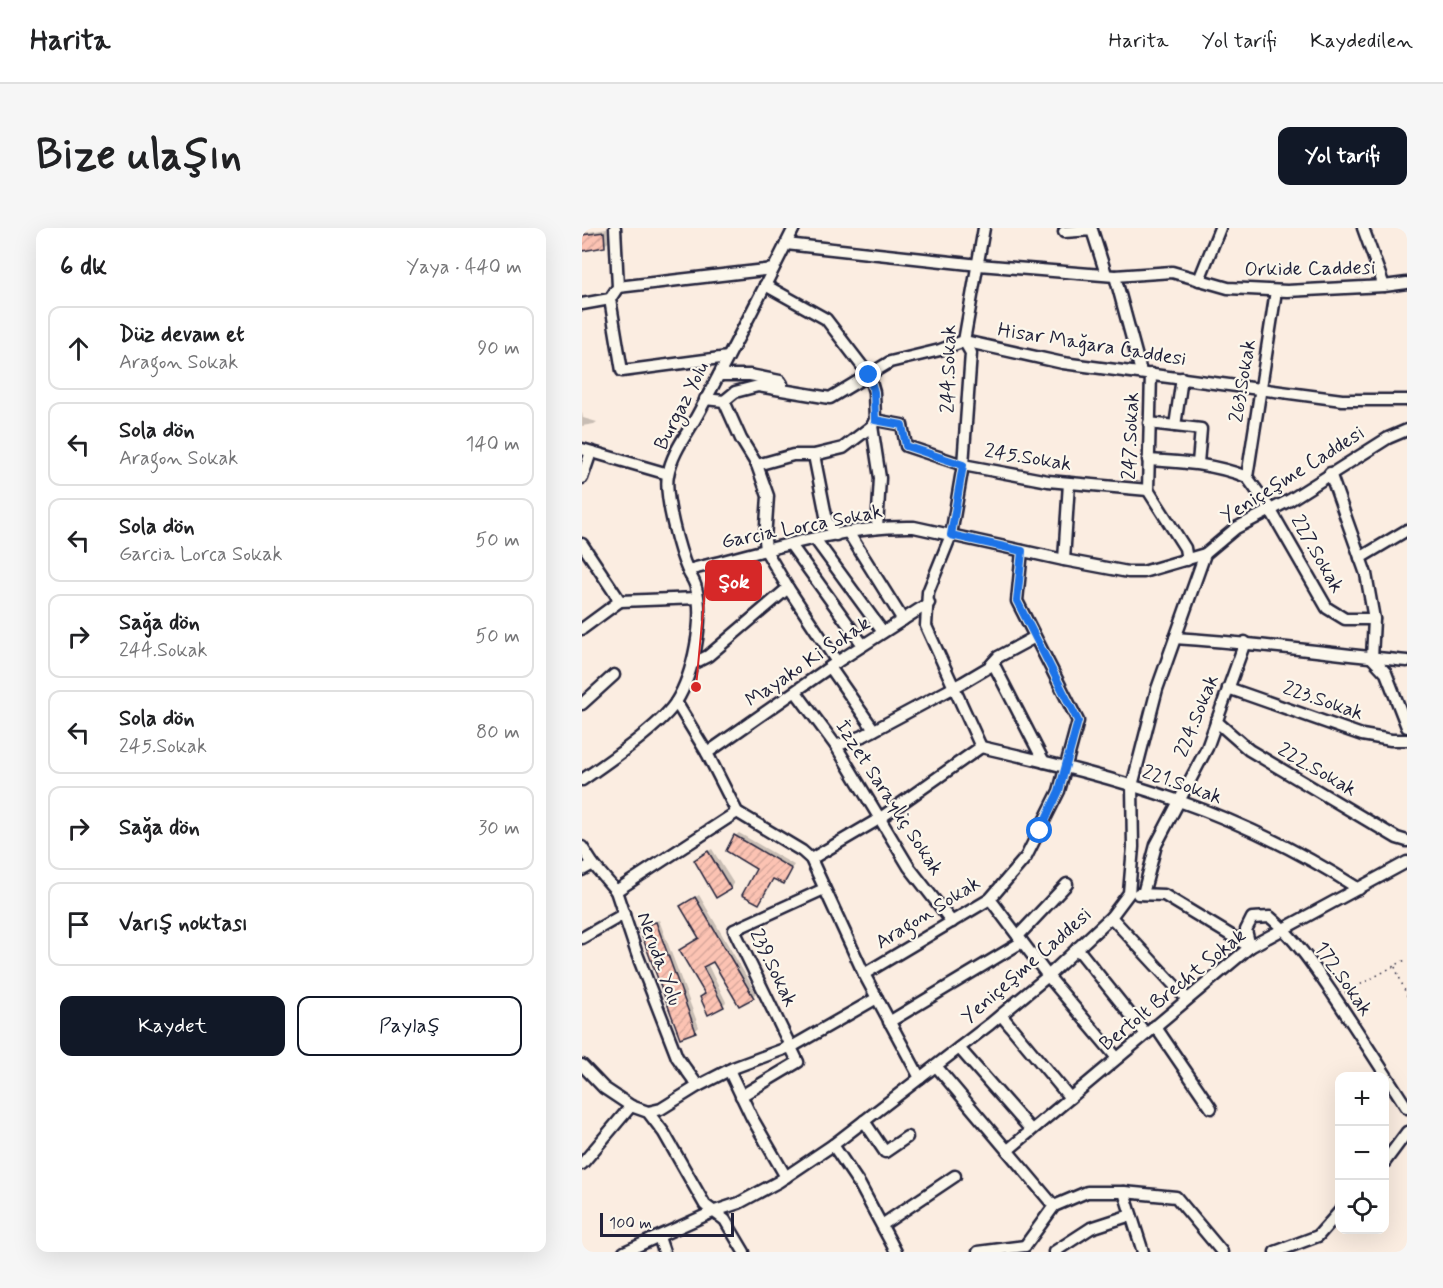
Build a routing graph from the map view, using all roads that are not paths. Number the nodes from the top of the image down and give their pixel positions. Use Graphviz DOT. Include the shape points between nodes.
graph roads {
  1 [pos="615,228"];
  2 [pos="794,228"];
  3 [pos="984,228"];
  4 [pos="1220,228"];
  5 [pos="1363,228"];
  6 [pos="1064,232"];
  7 [pos="786,244"];
  8 [pos="979,265"];
  9 [pos="773,269"];
  10 [pos="1110,275"];
  11 [pos="1199,280"];
  12 [pos="1407,283"];
  13 [pos="765,285"];
  14 [pos="618,286"];
  15 [pos="1384,286"];
  16 [pos="1275,291"];
  17 [pos="610,299"];
  18 [pos="582,304"];
  19 [pos="964,341"];
  20 [pos="728,357"];
  21 [pos="1146,373"];
  22 [pos="718,375"];
  23 [pos="869,375"];
  24 [pos="1182,378"];
  25 [pos="1261,388"];
  26 [pos="784,389"];
  27 [pos="705,399"];
  28 [pos="1407,400"];
  29 [pos="724,401"];
  30 [pos="873,423"];
  31 [pos="1149,423"];
  32 [pos="1175,426"];
  33 [pos="1407,430"];
  34 [pos="587,451"];
  35 [pos="814,455"];
  36 [pos="1148,460"];
  37 [pos="1198,463"];
  38 [pos="757,465"];
  39 [pos="963,465"];
  40 [pos="1330,473"];
  41 [pos="668,474"];
  42 [pos="1247,477"];
  43 [pos="582,478"];
  44 [pos="1069,483"];
  45 [pos="1148,490"];
  46 [pos="1270,509"];
  47 [pos="877,528"];
  48 [pos="1407,530"];
  49 [pos="848,532"];
  50 [pos="836,535"];
  51 [pos="951,535"];
  52 [pos="815,539"];
  53 [pos="582,544"];
  54 [pos="791,545"];
  55 [pos="766,551"];
  56 [pos="1022,551"];
  57 [pos="1205,554"];
  58 [pos="1360,558"];
  59 [pos="1064,560"];
  60 [pos="1188,560"];
  61 [pos="688,570"];
  62 [pos="788,588"];
  63 [pos="698,598"];
  64 [pos="620,601"];
  65 [pos="928,604"];
  66 [pos="1374,619"];
  67 [pos="903,620"];
  68 [pos="582,629"];
  69 [pos="883,632"];
  70 [pos="1035,637"];
  71 [pos="1175,638"];
  72 [pos="1245,642"];
  73 [pos="863,645"];
  74 [pos="1372,658"];
  75 [pos="1407,662"];
  76 [pos="993,663"];
  77 [pos="692,664"];
  78 [pos="833,664"];
  79 [pos="614,675"];
  80 [pos="954,687"];
  81 [pos="1228,688"];
  82 [pos="796,692"];
  83 [pos="676,702"];
  84 [pos="582,704"];
  85 [pos="1216,721"];
  86 [pos="1407,727"];
  87 [pos="874,730"];
  88 [pos="1407,740"];
  89 [pos="836,746"];
  90 [pos="981,747"];
  91 [pos="707,753"];
  92 [pos="1044,762"];
  93 [pos="1065,768"];
  94 [pos="582,780"];
  95 [pos="1132,786"];
  96 [pos="1178,800"];
  97 [pos="737,812"];
  98 [pos="879,819"];
  99 [pos="1407,841"];
  100 [pos="582,847"];
  101 [pos="811,859"];
  102 [pos="1407,862"];
  103 [pos="593,864"];
  104 [pos="582,870"];
  105 [pos="1066,884"];
  106 [pos="824,889"];
  107 [pos="1359,889"];
  108 [pos="616,891"];
  109 [pos="1129,893"];
  110 [pos="1143,894"];
  111 [pos="990,898"];
  112 [pos="624,914"];
  113 [pos="1111,917"];
  114 [pos="952,922"];
  115 [pos="1284,929"];
  116 [pos="582,938"];
  117 [pos="1020,939"];
  118 [pos="1250,947"];
  119 [pos="1077,948"];
  120 [pos="864,974"];
  121 [pos="1048,976"];
  122 [pos="877,998"];
  123 [pos="1187,999"];
  124 [pos="1000,1016"];
  125 [pos="889,1022"];
  126 [pos="1155,1026"];
  127 [pos="1146,1034"];
  128 [pos="792,1046"];
  129 [pos="959,1048"];
  130 [pos="1117,1058"];
  131 [pos="582,1065"];
  132 [pos="936,1066"];
  133 [pos="729,1070"];
  134 [pos="920,1078"];
  135 [pos="698,1086"];
  136 [pos="741,1096"];
  137 [pos="1070,1098"];
  138 [pos="631,1106"];
  139 [pos="1211,1108"];
  140 [pos="1407,1108"];
  141 [pos="648,1112"];
  142 [pos="864,1121"];
  143 [pos="1031,1130"];
  144 [pos="1407,1132"];
  145 [pos="907,1137"];
  146 [pos="833,1145"];
  147 [pos="1008,1150"];
  148 [pos="1389,1156"];
  149 [pos="582,1164"];
  150 [pos="955,1176"];
  151 [pos="786,1177"];
  152 [pos="1124,1192"];
  153 [pos="1054,1206"];
  154 [pos="715,1211"];
  155 [pos="1131,1215"];
  156 [pos="1335,1217"];
  157 [pos="882,1225"];
  158 [pos="659,1237"];
  159 [pos="1300,1244"];
  160 [pos="1025,1249"];
  161 [pos="624,1252"];
  162 [pos="664,1252"];
  163 [pos="744,1252"];
  164 [pos="896,1252"];
  165 [pos="978,1252"];
  166 [pos="1054,1252"];
  167 [pos="1143,1252"];
  168 [pos="1222,1252"];
  169 [pos="1275,1252"];
  170 [pos="1292,1252"];
  1 -- 14 [label="street"];
  2 -- 7 [label="street, Burgaz Yolu"];
  3 -- 8 [label="street, 244.Sokak"];
  4 -- 11 [label="street"];
  5 -- 15 [label="street"];
  6 -- 10 [label="street, 247.Sokak" via="1092,230"];
  7 -- 8 [label="street, Orkide Caddesi"];
  7 -- 9 [label="street, Burgaz Yolu"];
  8 -- 10 [label="street, Orkide Caddesi"];
  8 -- 19 [label="street, 244.Sokak"];
  9 -- 13 [label="street, Burgaz Yolu"];
  9 -- 14 [label="street"];
  10 -- 11 [label="street, Orkide Caddesi" via="1172,272"];
  10 -- 21 [label="street, 247.Sokak"];
  11 -- 16 [label="street, Orkide Caddesi" via="1228,288"];
  12 -- 15 [label="street, Orkide Caddesi"];
  13 -- 20 [label="street, Burgaz Yolu"];
  13 -- 23 [label="street" via="826,319"];
  14 -- 17 [label="street"];
  15 -- 16 [label="street, Orkide Caddesi"];
  16 -- 25 [label="street, 263.Sokak"];
  17 -- 18 [label="street"];
  17 -- 20 [label="street" via="622,371"];
  19 -- 21 [label="street, Hisar Mağara Caddesi" via="1063,363"];
  19 -- 23 [label="street" via="890,362"];
  19 -- 39 [label="street, 244.Sokak" via="971,353"];
  20 -- 22 [label="street, Burgaz Yolu"];
  21 -- 24 [label="street, Hisar Mağara Caddesi"];
  21 -- 31 [label="street, 247.Sokak"];
  22 -- 26 [label="street" via="750,375 780,381"];
  22 -- 27 [label="street, Burgaz Yolu"];
  23 -- 26 [label="street" via="830,398"];
  23 -- 30 [label="street" via="874,392"];
  24 -- 25 [label="street, Hisar Mağara Caddesi"];
  24 -- 32 [label="street"];
  25 -- 28 [label="street, Hisar Mağara Caddesi" via="1342,400"];
  25 -- 42 [label="street, 263.Sokak"];
  26 -- 29 [label="street" via="758,386 735,392"];
  27 -- 29 [label="street"];
  27 -- 41 [label="street, Burgaz Yolu"];
  29 -- 38 [label="street"];
  30 -- 35 [label="street" via="843,448"];
  30 -- 39 [label="street, 245.Sokak" via="902,425 906,446"];
  30 -- 47 [label="street" via="880,478"];
  31 -- 32 [label="street"];
  31 -- 36 [label="street, 247.Sokak"];
  32 -- 37 [label="street" via="1201,429"];
  33 -- 40 [label="street, Yeniçeşme Caddesi"];
  34 -- 41 [label="street"];
  34 -- 43 [label="street"];
  35 -- 38 [label="street" via="793,455"];
  35 -- 50 [label="street" via="827,521"];
  36 -- 37 [label="street"];
  36 -- 45 [label="street, 247.Sokak"];
  37 -- 42 [label="street"];
  38 -- 55 [label="street" via="768,496"];
  39 -- 44 [label="street, 245.Sokak"];
  39 -- 51 [label="street, 244.Sokak"];
  40 -- 46 [label="street, Yeniçeşme Caddesi"];
  40 -- 58 [label="street"];
  41 -- 61 [label="street, Burgaz Yolu" via="673,524"];
  42 -- 46 [label="street, 227.Sokak"];
  44 -- 45 [label="street, 245.Sokak"];
  44 -- 59 [label="street"];
  45 -- 60 [label="street, 247.Sokak" via="1185,548"];
  46 -- 57 [label="street, Yeniçeşme Caddesi" via="1236,528"];
  46 -- 66 [label="street, 227.Sokak" via="1327,608 1345,620"];
  47 -- 49 [label="street, Garcia Lorca Sokak"];
  47 -- 51 [label="street, Garcia Lorca Sokak" via="914,527"];
  48 -- 58 [label="street"];
  49 -- 50 [label="street, Garcia Lorca Sokak"];
  49 -- 67 [label="street"];
  50 -- 52 [label="street, Garcia Lorca Sokak"];
  51 -- 56 [label="street, Garcia Lorca Sokak"];
  51 -- 65 [label="street, 244.Sokak" via="928,592"];
  52 -- 54 [label="street, Garcia Lorca Sokak"];
  52 -- 69 [label="street"];
  53 -- 64 [label="street"];
  54 -- 55 [label="street, Garcia Lorca Sokak"];
  54 -- 73 [label="street"];
  55 -- 61 [label="street, Garcia Lorca Sokak"];
  55 -- 62 [label="street"];
  56 -- 59 [label="street, Garcia Lorca Sokak"];
  56 -- 70 [label="street, Aragon Sokak" via="1017,601"];
  57 -- 60 [label="street, Garcia Lorca Sokak"];
  57 -- 71 [label="street"];
  58 -- 66 [label="street"];
  59 -- 60 [label="street, Garcia Lorca Sokak" via="1143,572"];
  61 -- 63 [label="street, Burgaz Yolu"];
  62 -- 77 [label="street" via="708,656"];
  62 -- 78 [label="street"];
  63 -- 64 [label="street"];
  63 -- 77 [label="street, Burgaz Yolu" via="699,627"];
  64 -- 68 [label="street"];
  65 -- 67 [label="street, Mayako Ki Sokak"];
  65 -- 80 [label="street, 244.Sokak" via="926,626"];
  66 -- 74 [label="street"];
  67 -- 69 [label="street, Mayako Ki Sokak"];
  69 -- 73 [label="street, Mayako Ki Sokak"];
  70 -- 76 [label="street"];
  70 -- 93 [label="street, Aragon Sokak" via="1078,721"];
  71 -- 72 [label="street"];
  71 -- 95 [label="street" via="1157,688"];
  72 -- 74 [label="street"];
  72 -- 81 [label="street, 224.Sokak"];
  73 -- 78 [label="street, Mayako Ki Sokak"];
  74 -- 75 [label="street"];
  74 -- 86 [label="street" via="1386,673"];
  76 -- 80 [label="street"];
  76 -- 92 [label="street"];
  77 -- 83 [label="street, Burgaz Yolu"];
  78 -- 82 [label="street, Mayako Ki Sokak"];
  78 -- 87 [label="street"];
  79 -- 84 [label="street"];
  80 -- 87 [label="street"];
  80 -- 90 [label="street, 244.Sokak"];
  81 -- 85 [label="street, 224.Sokak"];
  81 -- 88 [label="street, 223.Sokak" via="1362,735"];
  82 -- 89 [label="street, İzzet Sarayliç Sokak"];
  82 -- 91 [label="street, Mayako Ki Sokak"];
  83 -- 91 [label="street"];
  83 -- 94 [label="street, Burgaz Yolu" via="656,724"];
  85 -- 96 [label="street, 224.Sokak" via="1207,747"];
  85 -- 99 [label="street, 222.Sokak" via="1249,750"];
  87 -- 89 [label="street"];
  89 -- 98 [label="street, İzzet Sarayliç Sokak"];
  90 -- 92 [label="street, 221.Sokak"];
  90 -- 98 [label="street"];
  91 -- 97 [label="street"];
  92 -- 93 [label="street, 221.Sokak"];
  93 -- 95 [label="street, 221.Sokak"];
  93 -- 111 [label="street, Aragon Sokak" via="1059,791 1031,849"];
  95 -- 96 [label="street, 221.Sokak"];
  95 -- 109 [label="street"];
  96 -- 107 [label="street, 221.Sokak" via="1315,861"];
  96 -- 110 [label="street, 224.Sokak" via="1156,845"];
  97 -- 101 [label="street"];
  97 -- 108 [label="street"];
  98 -- 101 [label="street"];
  98 -- 114 [label="street, İzzet Sarayliç Sokak" via="909,867"];
  100 -- 103 [label="street, Neruda Yolu"];
  101 -- 106 [label="street"];
  102 -- 107 [label="street, Bertolt Brecht Sokak"];
  103 -- 104 [label="street"];
  103 -- 108 [label="street, Neruda Yolu"];
  105 -- 117 [label="street"];
  106 -- 120 [label="street"];
  106 -- 128 [label="street, 239.Sokak" via="734,930"];
  107 -- 115 [label="street, Bertolt Brecht Sokak"];
  108 -- 112 [label="street, Neruda Yolu"];
  109 -- 110 [label="street"];
  109 -- 113 [label="street, Yeniçeşme Caddesi"];
  110 -- 118 [label="street" via="1164,894"];
  111 -- 114 [label="street, Aragon Sokak"];
  111 -- 117 [label="street"];
  112 -- 116 [label="street"];
  112 -- 135 [label="street, Neruda Yolu" via="677,1057"];
  113 -- 119 [label="street, Yeniçeşme Caddesi"];
  113 -- 123 [label="street"];
  114 -- 120 [label="street, Aragon Sokak"];
  115 -- 118 [label="street, Bertolt Brecht Sokak"];
  115 -- 118 [label="street, 172.Sokak" via="1270,917 1252,918 1246,930"];
  115 -- 140 [label="street, 172.Sokak" via="1336,998"];
  117 -- 121 [label="street"];
  117 -- 125 [label="street"];
  118 -- 123 [label="street, Bertolt Brecht Sokak"];
  119 -- 121 [label="street, Yeniçeşme Caddesi"];
  119 -- 127 [label="street"];
  120 -- 122 [label="street"];
  121 -- 124 [label="street, Yeniçeşme Caddesi"];
  121 -- 130 [label="street"];
  122 -- 125 [label="street"];
  122 -- 128 [label="street"];
  123 -- 126 [label="street, Bertolt Brecht Sokak"];
  124 -- 129 [label="street, Yeniçeşme Caddesi"];
  124 -- 137 [label="street"];
  125 -- 134 [label="street"];
  126 -- 127 [label="street, Bertolt Brecht Sokak"];
  126 -- 139 [label="street"];
  127 -- 130 [label="street, Bertolt Brecht Sokak"];
  128 -- 133 [label="street"];
  128 -- 136 [label="street" via="798,1062"];
  129 -- 132 [label="street, Yeniçeşme Caddesi"];
  129 -- 143 [label="street"];
  130 -- 137 [label="street, Bertolt Brecht Sokak"];
  131 -- 138 [label="street" via="604,1088"];
  132 -- 134 [label="street, Yeniçeşme Caddesi"];
  132 -- 147 [label="street"];
  133 -- 135 [label="street"];
  133 -- 136 [label="street"];
  134 -- 142 [label="street, Yeniçeşme Caddesi"];
  135 -- 141 [label="street" via="661,1109"];
  136 -- 151 [label="street"];
  137 -- 143 [label="street, Bertolt Brecht Sokak"];
  138 -- 141 [label="street"];
  138 -- 149 [label="street"];
  141 -- 154 [label="street" via="705,1205"];
  142 -- 145 [label="street" via="885,1152"];
  142 -- 146 [label="street, Yeniçeşme Caddesi"];
  143 -- 147 [label="street, Bertolt Brecht Sokak"];
  144 -- 148 [label="street"];
  146 -- 151 [label="street, Yeniçeşme Caddesi"];
  146 -- 157 [label="street"];
  147 -- 153 [label="street"];
  150 -- 157 [label="street"];
  151 -- 154 [label="street, Yeniçeşme Caddesi" via="739,1203"];
  152 -- 153 [label="street" via="1087,1192"];
  152 -- 155 [label="street"];
  152 -- 168 [label="street" via="1176,1197"];
  153 -- 160 [label="street"];
  154 -- 158 [label="street, Yeniçeşme Caddesi"];
  154 -- 163 [label="street"];
  155 -- 166 [label="street" via="1091,1228"];
  155 -- 167 [label="street"];
  156 -- 159 [label="street" via="1318,1236"];
  157 -- 164 [label="street"];
  158 -- 161 [label="street, Yeniçeşme Caddesi"];
  158 -- 162 [label="street"];
  159 -- 169 [label="street"];
  159 -- 170 [label="street"];
  160 -- 165 [label="street"];
}
